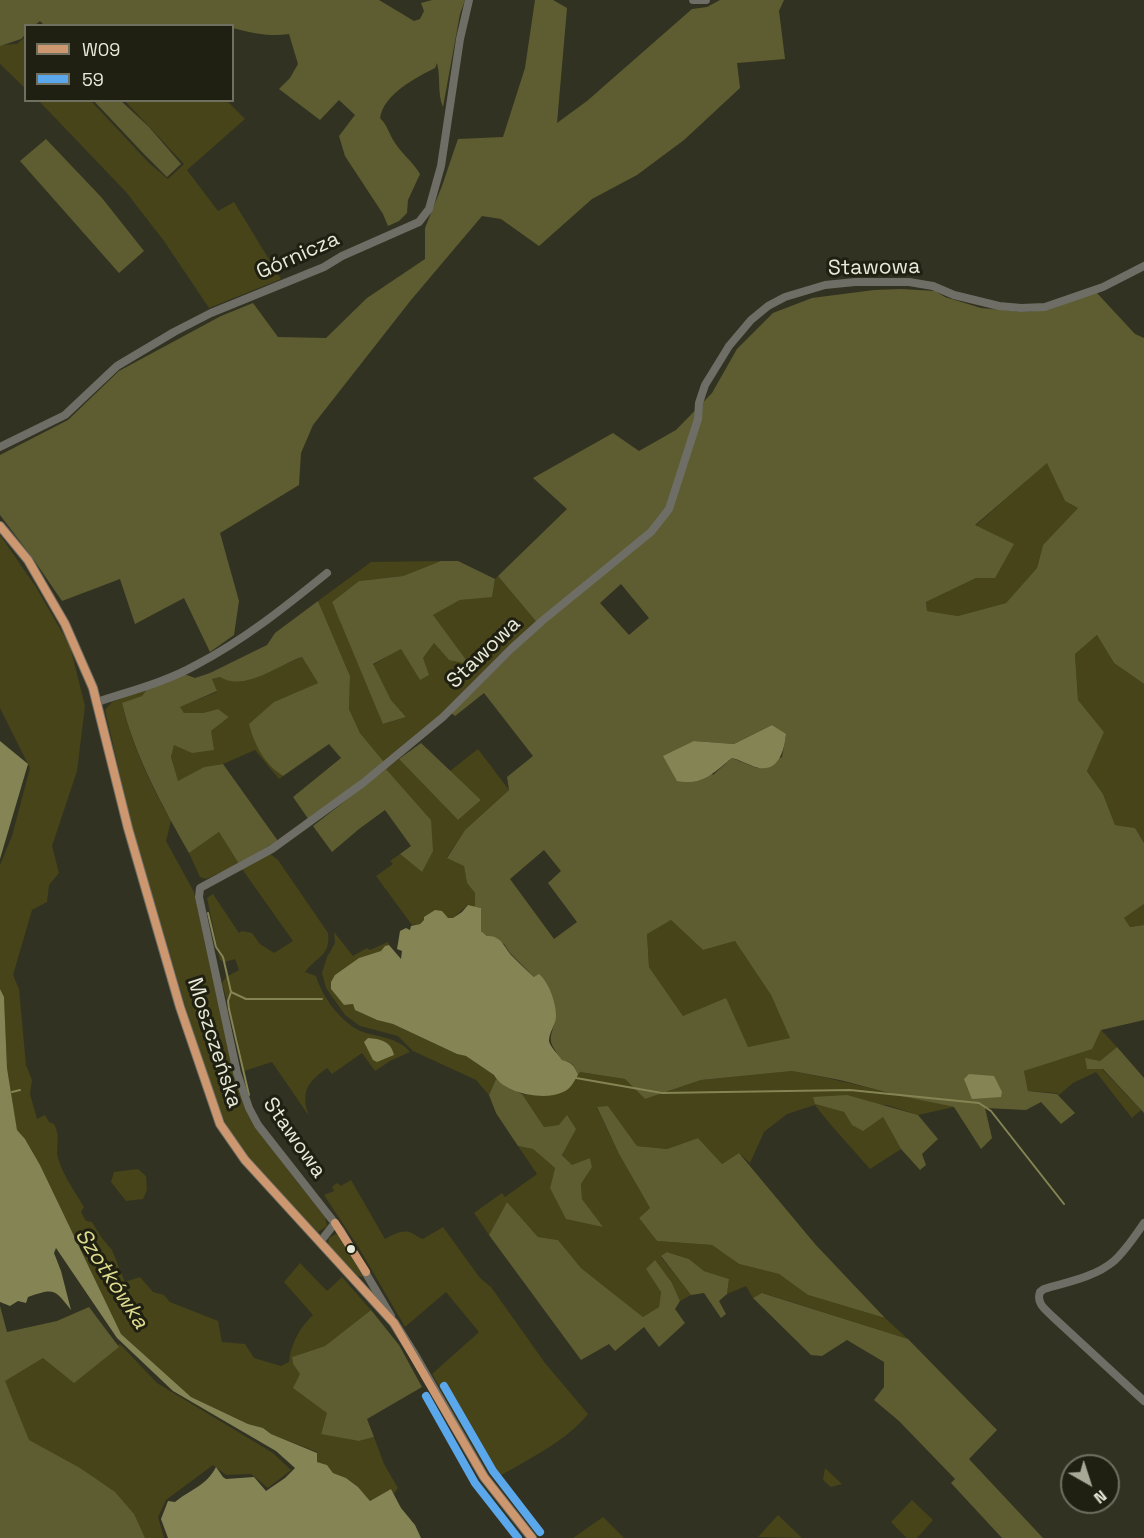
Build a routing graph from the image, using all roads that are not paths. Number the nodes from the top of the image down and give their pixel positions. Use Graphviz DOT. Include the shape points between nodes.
graph roads {
  1 [pos="470,0"];
  2 [pos="693,0"];
  3 [pos="706,0"];
  4 [pos="1144,266"];
  5 [pos="0,447"];
  6 [pos="0,526"];
  7 [pos="327,573"];
  8 [pos="97,702"];
  9 [pos="335,1223"];
  10 [pos="1144,1223"];
  11 [pos="320,1242"];
  12 [pos="393,1323"];
  13 [pos="1144,1401"];
  14 [pos="532,1538"];
  1 -- 5 [label="street, Górnicza" via="460,39 441,166 429,209 419,222 174,332 117,366 65,415"];
  2 -- 3 [label="street"];
  4 -- 9 [label="street, Stawowa" via="1103,287 1045,308 999,306 954,295 933,285 909,282 825,285 768,306 729,346 705,385 669,509 651,532 534,628 443,717 363,783 273,849 200,888 243,1095 258,1125"];
  6 -- 8 [label="street, Moszczeńska" via="28,560 65,624"];
  7 -- 8 [label="street" via="251,632 195,666"];
  8 -- 11 [label="street, Moszczeńska" via="128,828 214,1111 245,1160"];
  9 -- 11 [label="street"];
  9 -- 12 [label="street, Stawowa"];
  10 -- 13 [label="street" via="1114,1261 1091,1275 1044,1289 1038,1296 1053,1317"];
  11 -- 12 [label="street, Moszczeńska"];
  12 -- 14 [label="street, Moszczeńska" via="484,1477"];
}
